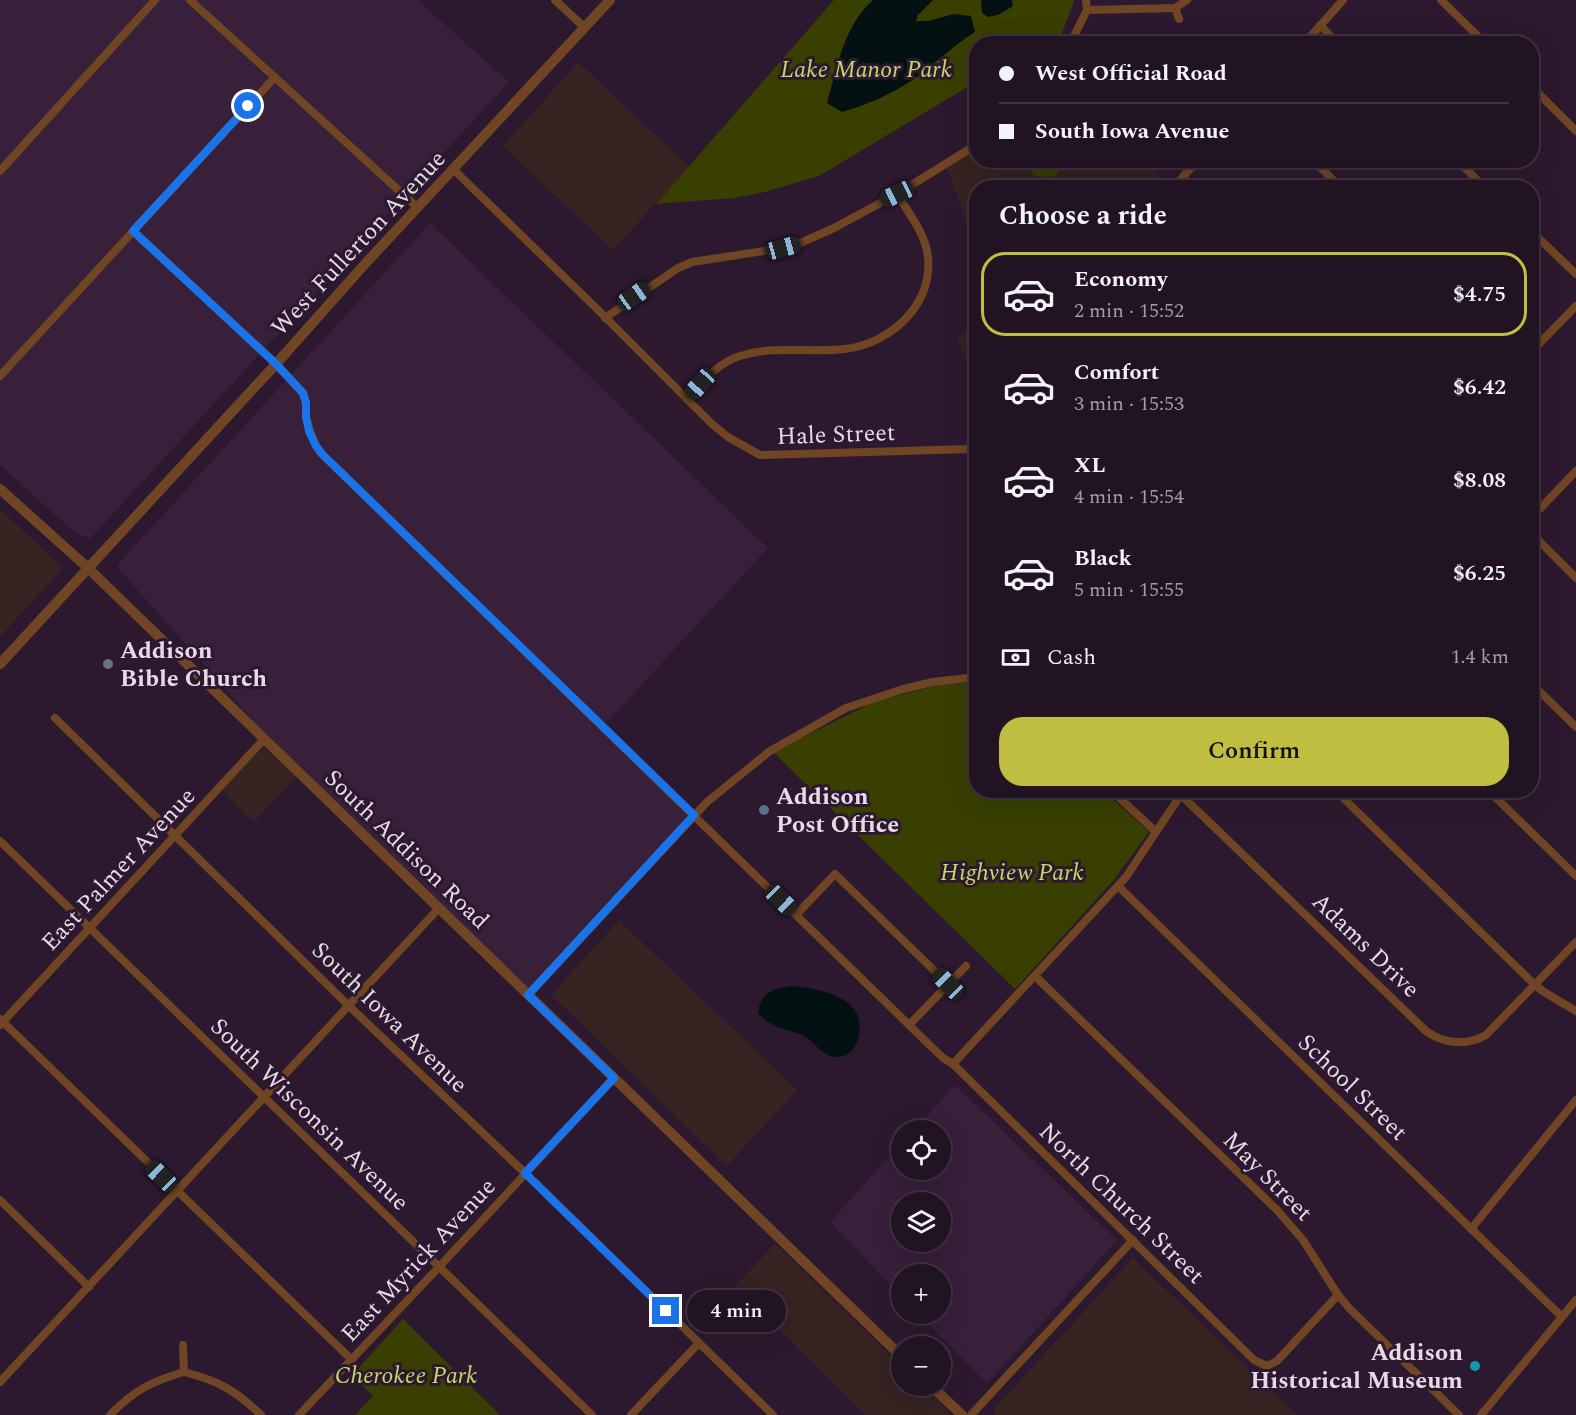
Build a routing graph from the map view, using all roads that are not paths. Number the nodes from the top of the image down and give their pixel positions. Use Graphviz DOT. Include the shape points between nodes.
graph roads {
  1 [pos="155,0"];
  2 [pos="190,0"];
  3 [pos="555,0"];
  4 [pos="610,0"];
  5 [pos="1086,0"];
  6 [pos="1187,0"];
  7 [pos="1343,0"];
  8 [pos="1441,0"];
  9 [pos="1175,8"];
  10 [pos="1087,10"];
  11 [pos="1179,19"];
  12 [pos="1320,26"];
  13 [pos="585,28"];
  14 [pos="1074,36"];
  15 [pos="1311,36"];
  16 [pos="1330,36"];
  17 [pos="1478,36"];
  18 [pos="275,77"];
  19 [pos="1539,94"];
  20 [pos="1576,130"];
  21 [pos="969,149"];
  22 [pos="1191,168"];
  23 [pos="1321,168"];
  24 [pos="1466,168"];
  25 [pos="454,170"];
  26 [pos="0,171"];
  27 [pos="1183,177"];
  28 [pos="1180,180"];
  29 [pos="1186,180"];
  30 [pos="1333,180"];
  31 [pos="1477,180"];
  32 [pos="897,194"];
  33 [pos="418,208"];
  34 [pos="133,231"];
  35 [pos="1539,239"];
  36 [pos="1576,274"];
  37 [pos="1576,306"];
  38 [pos="605,318"];
  39 [pos="1539,344"];
  40 [pos="276,364"];
  41 [pos="0,376"];
  42 [pos="687,399"];
  43 [pos="969,449"];
  44 [pos="1576,471"];
  45 [pos="0,489"];
  46 [pos="1539,510"];
  47 [pos="1539,541"];
  48 [pos="88,568"];
  49 [pos="1576,578"];
  50 [pos="0,664"];
  51 [pos="969,678"];
  52 [pos="1539,691"];
  53 [pos="55,718"];
  54 [pos="1576,727"];
  55 [pos="264,739"];
  56 [pos="1120,798"];
  57 [pos="1180,798"];
  58 [pos="1188,798"];
  59 [pos="1343,798"];
  60 [pos="1496,798"];
  61 [pos="694,815"];
  62 [pos="1156,832"];
  63 [pos="177,836"];
  64 [pos="0,841"];
  65 [pos="1576,876"];
  66 [pos="1118,886"];
  67 [pos="439,908"];
  68 [pos="796,915"];
  69 [pos="91,927"];
  70 [pos="1576,942"];
  71 [pos="966,966"];
  72 [pos="1035,976"];
  73 [pos="948,984"];
  74 [pos="1535,985"];
  75 [pos="528,995"];
  76 [pos="349,1006"];
  77 [pos="1576,1011"];
  78 [pos="1,1022"];
  79 [pos="909,1025"];
  80 [pos="953,1064"];
  81 [pos="614,1078"];
  82 [pos="264,1097"];
  83 [pos="1576,1100"];
  84 [pos="525,1173"];
  85 [pos="177,1191"];
  86 [pos="0,1200"];
  87 [pos="1471,1229"];
  88 [pos="1133,1240"];
  89 [pos="440,1267"];
  90 [pos="89,1287"];
  91 [pos="1338,1294"];
  92 [pos="1576,1300"];
  93 [pos="1561,1316"];
  94 [pos="699,1343"];
  95 [pos="183,1345"];
  96 [pos="891,1346"];
  97 [pos="352,1360"];
  98 [pos="184,1372"];
  99 [pos="0,1382"];
  100 [pos="942,1396"];
  101 [pos="110,1415"];
  102 [pos="261,1415"];
  103 [pos="299,1415"];
  104 [pos="592,1415"];
  105 [pos="632,1415"];
  106 [pos="773,1415"];
  107 [pos="962,1415"];
  108 [pos="971,1415"];
  109 [pos="1459,1415"];
  110 [pos="1481,1415"];
  1 -- 26 [label="street"];
  2 -- 18 [label="street"];
  3 -- 13 [label="street"];
  4 -- 13 [label="street, West Fullerton Avenue"];
  5 -- 10 [label="street"];
  6 -- 9 [label="street"];
  7 -- 12 [label="street"];
  8 -- 17 [label="street"];
  9 -- 10 [label="street"];
  9 -- 11 [label="street"];
  10 -- 14 [label="street"];
  12 -- 15 [label="street"];
  12 -- 16 [label="street"];
  13 -- 25 [label="street, West Fullerton Avenue"];
  18 -- 33 [label="street"];
  18 -- 34 [label="street"];
  19 -- 20 [label="street"];
  21 -- 32 [label="street"];
  22 -- 27 [label="street"];
  23 -- 30 [label="street"];
  24 -- 31 [label="street"];
  25 -- 33 [label="street, West Fullerton Avenue"];
  25 -- 38 [label="street, Hale Street"];
  27 -- 28 [label="street"];
  27 -- 29 [label="street"];
  32 -- 38 [label="street" via="798,244 692,262"];
  32 -- 42 [label="street" via="924,240 928,264 924,290 904,321 884,336 860,346 741,356 716,369"];
  33 -- 40 [label="street, West Fullerton Avenue"];
  34 -- 40 [label="street, North Church Street"];
  34 -- 41 [label="street"];
  35 -- 36 [label="street"];
  37 -- 39 [label="street"];
  38 -- 42 [label="street, Hale Street"];
  40 -- 48 [label="street, West Fullerton Avenue"];
  40 -- 61 [label="street, North Church Street" via="303,393 309,431 322,454"];
  42 -- 43 [label="street, Hale Street" via="728,437 760,455"];
  44 -- 46 [label="street"];
  45 -- 48 [label="street, South Addison Road"];
  47 -- 49 [label="street"];
  48 -- 50 [label="street, West Fullerton Avenue"];
  48 -- 55 [label="street, South Addison Road"];
  51 -- 61 [label="street" via="903,689 829,716 758,759"];
  52 -- 54 [label="street"];
  53 -- 63 [label="street, South Iowa Avenue"];
  55 -- 63 [label="street, East Palmer Avenue"];
  55 -- 67 [label="street, South Addison Road"];
  56 -- 62 [label="street"];
  57 -- 62 [label="street"];
  58 -- 74 [label="street, Adams Drive" via="1437,1038 1458,1042 1479,1039"];
  59 -- 74 [label="street"];
  60 -- 65 [label="street"];
  61 -- 68 [label="street, North Church Street"];
  61 -- 75 [label="street"];
  62 -- 66 [label="street"];
  63 -- 69 [label="street, East Palmer Avenue"];
  63 -- 76 [label="street, South Iowa Avenue"];
  64 -- 69 [label="street, South Wisconsin Avenue"];
  66 -- 72 [label="street"];
  66 -- 87 [label="street, School Street"];
  67 -- 75 [label="street, South Addison Road"];
  67 -- 76 [label="street"];
  68 -- 73 [label="street" via="835,873"];
  68 -- 79 [label="street, North Church Street"];
  69 -- 78 [label="street, East Palmer Avenue"];
  69 -- 82 [label="street, South Wisconsin Avenue"];
  70 -- 74 [label="street, Adams Drive"];
  71 -- 73 [label="street"];
  72 -- 80 [label="street"];
  72 -- 91 [label="street, May Street" via="1277,1210 1303,1240"];
  73 -- 79 [label="street"];
  74 -- 77 [label="street"];
  75 -- 81 [label="street, South Addison Road"];
  76 -- 82 [label="street"];
  76 -- 84 [label="street, South Iowa Avenue"];
  78 -- 85 [label="street"];
  79 -- 80 [label="street, North Church Street"];
  80 -- 88 [label="street, North Church Street"];
  81 -- 84 [label="street, East Myrick Avenue"];
  81 -- 96 [label="street, South Addison Road"];
  82 -- 85 [label="street"];
  82 -- 89 [label="street, South Wisconsin Avenue"];
  83 -- 87 [label="street"];
  84 -- 89 [label="street, East Myrick Avenue"];
  84 -- 94 [label="street, South Iowa Avenue"];
  85 -- 90 [label="street"];
  85 -- 97 [label="street"];
  86 -- 90 [label="street"];
  87 -- 93 [label="street, School Street"];
  88 -- 91 [label="street, North Church Street" via="1254,1360 1267,1366 1277,1361"];
  88 -- 108 [label="street"];
  89 -- 97 [label="street, East Myrick Avenue"];
  89 -- 104 [label="street, South Wisconsin Avenue"];
  90 -- 99 [label="street"];
  91 -- 109 [label="street, May Street"];
  92 -- 93 [label="street"];
  93 -- 110 [label="street"];
  94 -- 105 [label="street"];
  94 -- 106 [label="street, South Iowa Avenue"];
  95 -- 98 [label="street"];
  97 -- 103 [label="street, East Myrick Avenue"];
  98 -- 101 [label="street" via="158,1379 129,1395"];
  98 -- 102 [label="street" via="219,1383"];
  100 -- 107 [label="street"];
}
